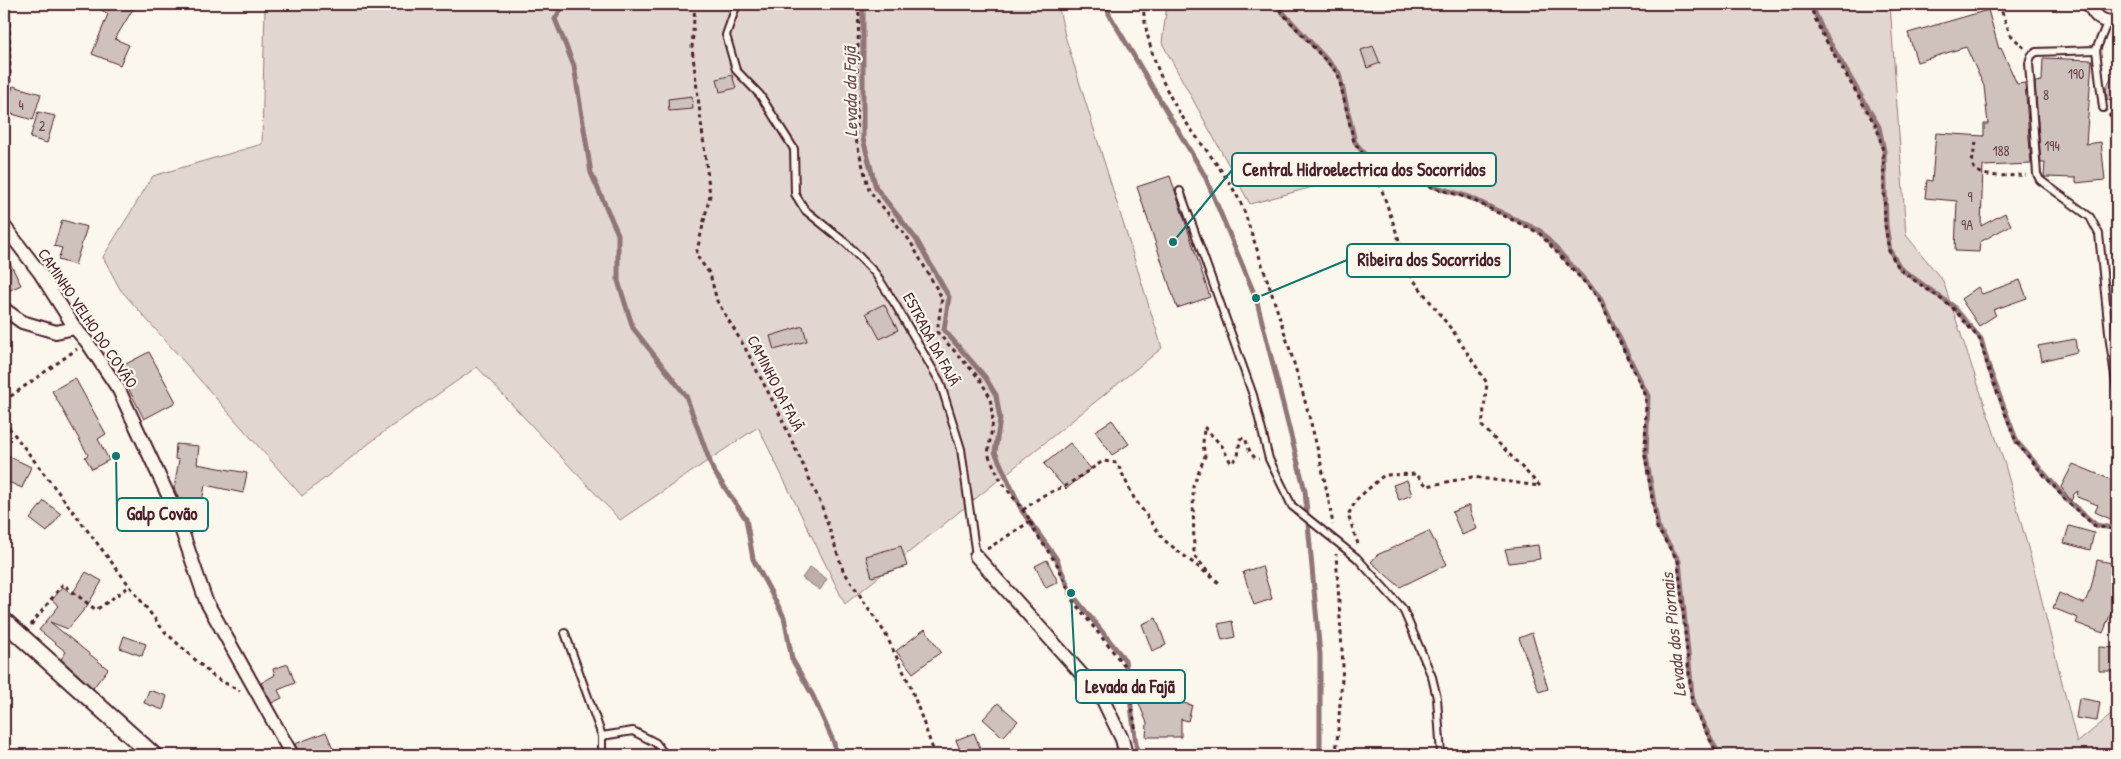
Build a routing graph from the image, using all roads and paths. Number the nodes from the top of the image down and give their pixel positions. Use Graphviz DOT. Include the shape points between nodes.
graph roads {
  1 [pos="9,4"];
  2 [pos="694,4"];
  3 [pos="737,4"];
  4 [pos="859,4"];
  5 [pos="1144,4"];
  6 [pos="1274,4"];
  7 [pos="1809,4"];
  8 [pos="1999,4"];
  9 [pos="2089,4"];
  10 [pos="2112,22"];
  11 [pos="2096,50"];
  12 [pos="2031,56"];
  13 [pos="4,96"];
  14 [pos="2103,108"];
  15 [pos="1976,142"];
  16 [pos="1375,170"];
  17 [pos="2037,174"];
  18 [pos="1180,191"];
  19 [pos="4,226"];
  20 [pos="4,309"];
  21 [pos="75,328"];
  22 [pos="87,342"];
  23 [pos="2117,389"];
  24 [pos="4,401"];
  25 [pos="4,422"];
  26 [pos="1269,459"];
  27 [pos="1022,511"];
  28 [pos="1031,521"];
  29 [pos="2116,530"];
  30 [pos="1334,534"];
  31 [pos="2117,540"];
  32 [pos="1336,552"];
  33 [pos="976,556"];
  34 [pos="1366,568"];
  35 [pos="130,586"];
  36 [pos="31,625"];
  37 [pos="6,626"];
  38 [pos="565,633"];
  39 [pos="263,702"];
  40 [pos="602,736"];
  41 [pos="1136,737"];
  42 [pos="153,755"];
  43 [pos="292,755"];
  44 [pos="602,755"];
  45 [pos="665,755"];
  46 [pos="935,755"];
  47 [pos="1126,755"];
  48 [pos="1336,755"];
  49 [pos="1441,755"];
  50 [pos="1718,755"];
  1 -- 13 [label="path" via="10,89"];
  2 -- 46 [label="path, CAMINHO DA FAJÃ" via="692,48 710,195 696,255 710,274 717,301 779,413 821,504 843,570 885,633 910,685"];
  3 -- 33 [label="lane, ESTRADA DA FAJÃ" via="726,35 736,70 760,95 794,149 795,194 805,210 847,244 874,273 940,382 961,449"];
  4 -- 27 [label="path" via="856,140 869,190 910,241 942,298 937,332 979,378 990,396 993,421 988,454 1001,481"];
  5 -- 30 [label="path" via="1144,23 1161,78 1176,106 1233,186 1243,208 1294,357"];
  6 -- 16 [label="path" via="1338,74 1354,142"];
  7 -- 29 [label="path" via="1878,128 1883,152 1889,251 1900,270 1952,307 1980,340 2016,442 2067,502 2095,526"];
  8 -- 12 [label="path" via="2010,34"];
  9 -- 10 [label="street" via="2093,12"];
  10 -- 11 [label="lane"];
  11 -- 12 [label="lane" via="2036,52"];
  11 -- 14 [label="lane"];
  12 -- 17 [label="lane"];
  15 -- 17 [label="path" via="1972,165 1976,172 1985,175"];
  16 -- 34 [label="path" via="1412,278 1487,383 1482,426 1540,486 1472,476 1427,486 1416,474 1384,475 1357,499 1348,515"];
  16 -- 50 [label="path" via="1468,198 1539,232 1598,296 1646,396 1645,456 1657,528 1678,561 1692,705"];
  17 -- 23 [label="lane" via="2040,180 2090,217 2099,234"];
  18 -- 26 [label="lane" via="1253,394"];
  19 -- 21 [label="street, CAMINHO VELHO DO COVÃO" via="40,273"];
  20 -- 21 [label="street" via="22,322 56,332"];
  21 -- 22 [label="street, CAMINHO VELHO DO COVÃO"];
  22 -- 24 [label="path"];
  22 -- 39 [label="street, CAMINHO VELHO DO COVÃO" via="119,390 174,508 206,601"];
  25 -- 35 [label="path"];
  26 -- 27 [label="path" via="1256,459 1245,438 1240,439 1238,457 1231,463 1222,446 1204,428 1202,444 1205,456 1193,486 1194,556 1220,584 1164,540 1134,498 1117,463 1103,461"];
  26 -- 34 [label="lane, bridge" via="1292,506"];
  27 -- 28 [label="path"];
  28 -- 33 [label="path"];
  28 -- 41 [label="path" via="1058,566 1073,600 1126,668"];
  29 -- 31 [label="path"];
  32 -- 48 [label="path" via="1342,666"];
  33 -- 47 [label="street" via="1100,696 1122,739"];
  34 -- 49 [label="lane" via="1403,609 1432,677 1437,698"];
  35 -- 36 [label="path" via="96,610 62,584"];
  35 -- 39 [label="path" via="164,631 214,678"];
  37 -- 42 [label="street"];
  38 -- 40 [label="lane"];
  39 -- 43 [label="street, CAMINHO VELHO DO COVÃO"];
  40 -- 44 [label="lane"];
  40 -- 45 [label="lane" via="633,731 656,743"];
}
